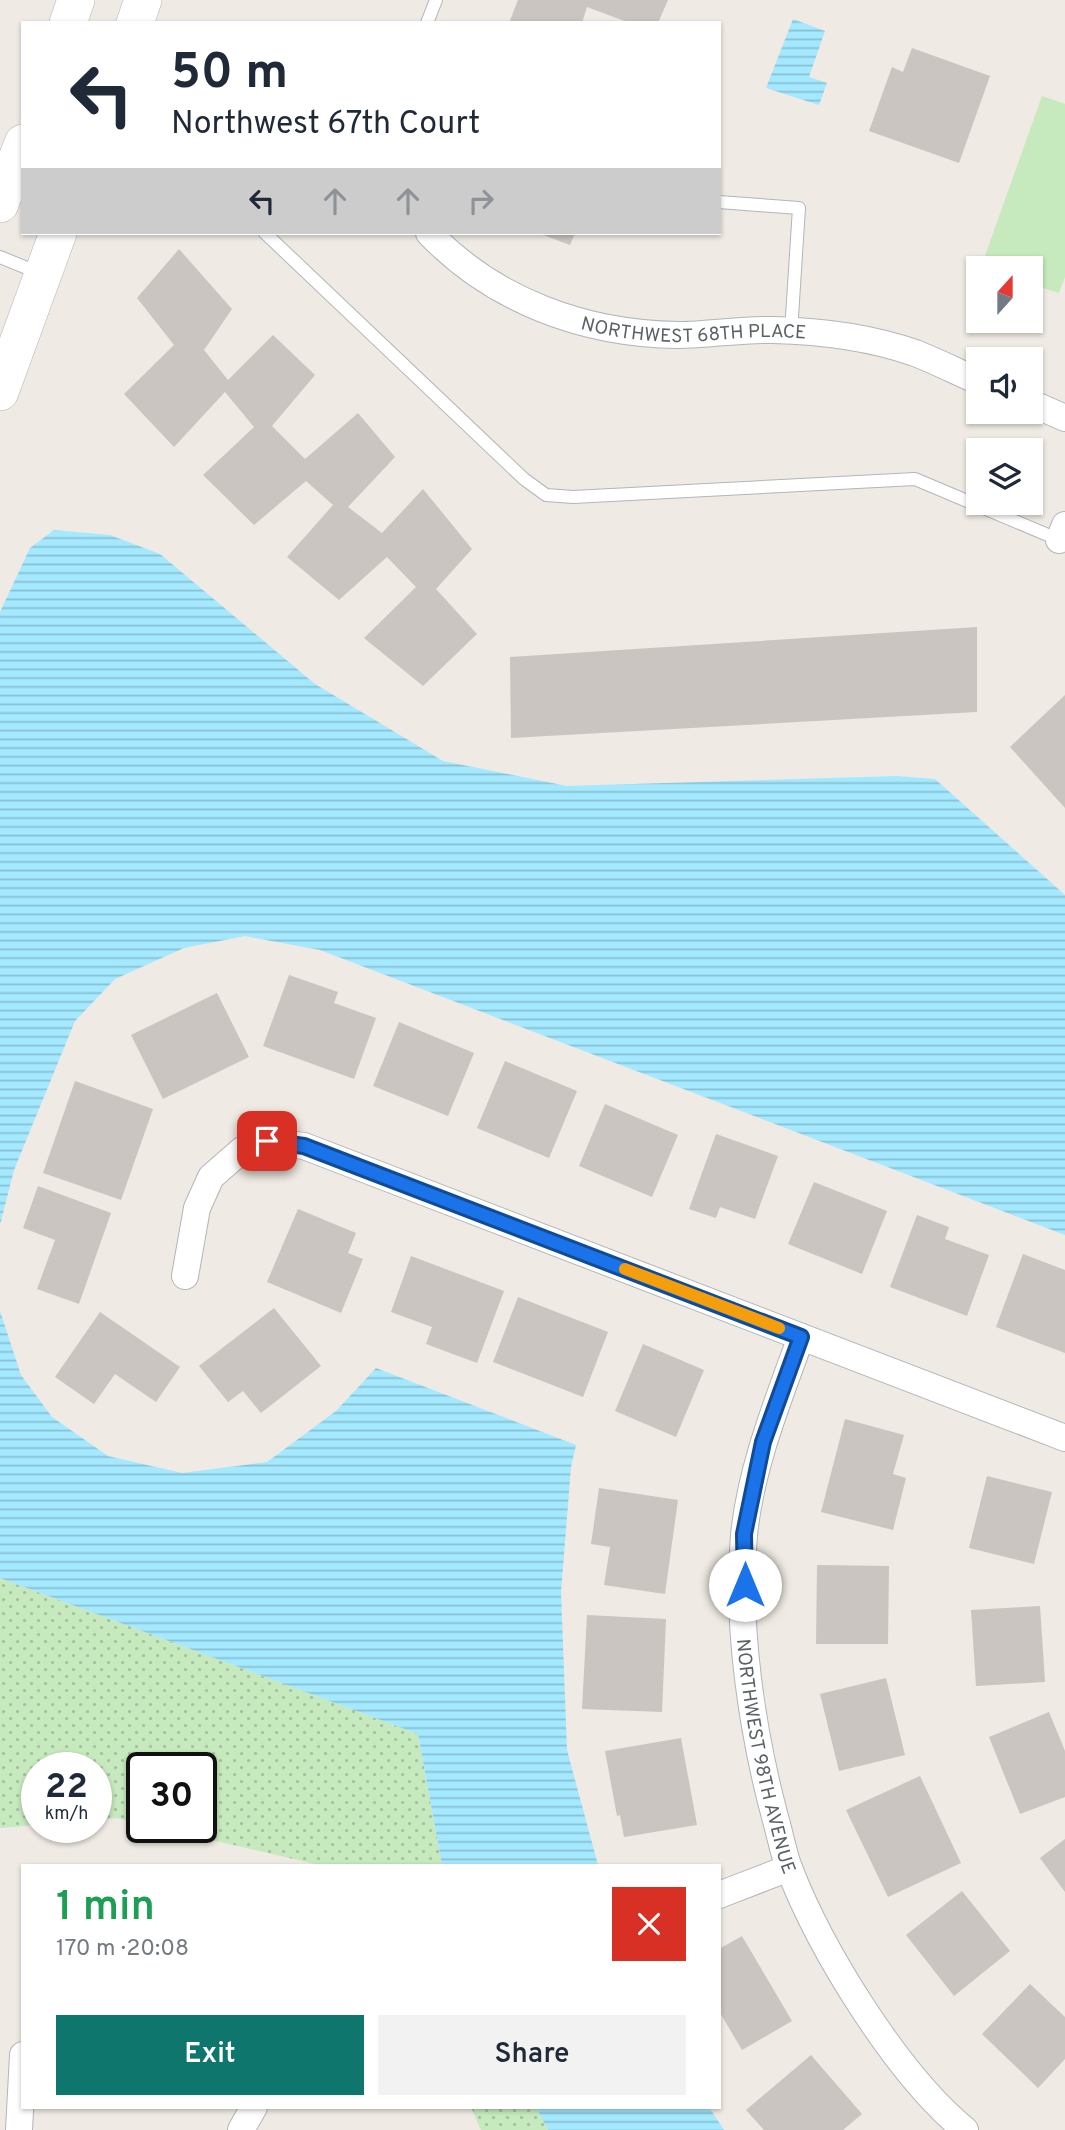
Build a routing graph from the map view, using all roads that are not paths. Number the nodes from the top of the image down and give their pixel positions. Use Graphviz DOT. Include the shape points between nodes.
graph roads {
  1 [pos="76,0"];
  2 [pos="143,0"];
  3 [pos="436,0"];
  4 [pos="69,21"];
  5 [pos="136,21"];
  6 [pos="428,21"];
  7 [pos="21,148"];
  8 [pos="721,202"];
  9 [pos="0,204"];
  10 [pos="57,235"];
  11 [pos="267,235"];
  12 [pos="431,235"];
  13 [pos="0,257"];
  14 [pos="42,275"];
  15 [pos="791,332"];
  16 [pos="966,376"];
  17 [pos="0,392"];
  18 [pos="1043,408"];
  19 [pos="1065,418"];
  20 [pos="1063,536"];
  21 [pos="185,1276"];
  22 [pos="801,1337"];
  23 [pos="1065,1438"];
  24 [pos="789,1868"];
  25 [pos="721,1894"];
  26 [pos="21,2092"];
  27 [pos="253,2109"];
  28 [pos="19,2130"];
  29 [pos="241,2130"];
  30 [pos="965,2130"];
  1 -- 4 [label="main road"];
  2 -- 5 [label="main road"];
  3 -- 6 [label="lane"];
  7 -- 9 [label="main road"];
  8 -- 15 [label="lane" via="799,208"];
  10 -- 14 [label="main road"];
  11 -- 20 [label="lane" via="546,495 915,479"];
  12 -- 15 [label="street, NORTHWEST 68TH PLACE" via="492,286 549,313 612,329 677,335"];
  13 -- 14 [label="lane"];
  14 -- 17 [label="main road" via="17,328"];
  15 -- 16 [label="street, NORTHWEST 68TH PLACE" via="841,337 913,353"];
  18 -- 19 [label="street"];
  21 -- 22 [label="street" via="197,1208 211,1177 242,1150 267,1141 304,1146"];
  22 -- 23 [label="street"];
  22 -- 24 [label="street, NORTHWEST 98TH AVENUE" via="763,1442 744,1534 745,1635 758,1754"];
  24 -- 25 [label="street"];
  24 -- 30 [label="street, NORTHWEST 98TH AVENUE" via="830,1951 886,2045"];
  26 -- 28 [label="street"];
  27 -- 29 [label="street"];
}
